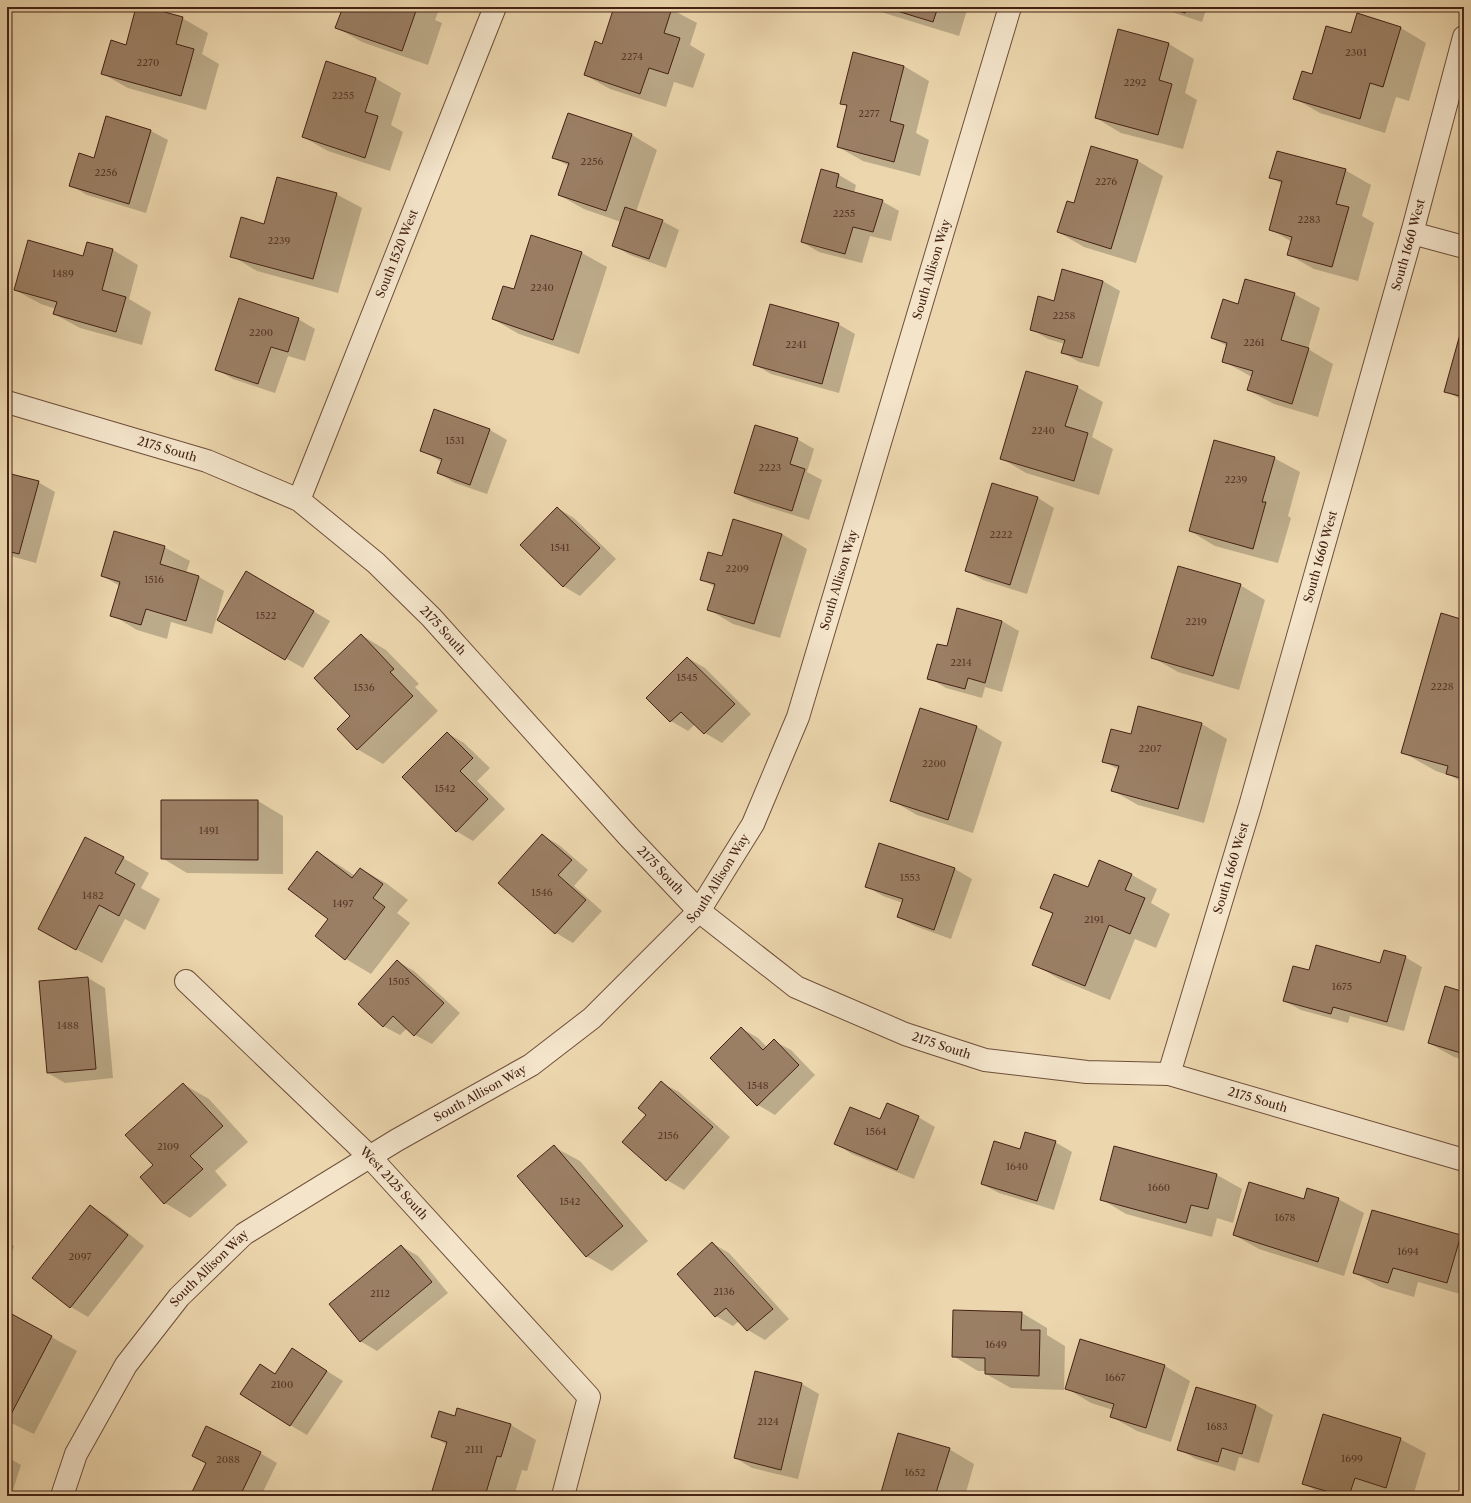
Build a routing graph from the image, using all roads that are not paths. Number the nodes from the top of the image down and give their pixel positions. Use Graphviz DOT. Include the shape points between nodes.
graph roads {
  1 [pos="495,7"];
  2 [pos="1010,7"];
  3 [pos="1464,37"];
  4 [pos="1412,233"];
  5 [pos="1464,247"];
  6 [pos="7,402"];
  7 [pos="299,500"];
  8 [pos="699,911"];
  9 [pos="186,981"];
  10 [pos="1168,1074"];
  11 [pos="370,1157"];
  12 [pos="1464,1160"];
  13 [pos="62,1496"];
  14 [pos="563,1496"];
  1 -- 7 [label="street, South 1520 West"];
  2 -- 8 [label="street, South Allison Way" via="798,717 753,824"];
  3 -- 4 [label="street, South 1660 West"];
  4 -- 5 [label="street"];
  4 -- 10 [label="street, South 1660 West" via="1252,798"];
  6 -- 7 [label="street, 2175 South" via="207,461"];
  7 -- 8 [label="street, 2175 South" via="376,563 431,616 628,836"];
  8 -- 10 [label="street, 2175 South" via="796,988 905,1034 985,1060 1087,1072"];
  8 -- 11 [label="street, South Allison Way" via="592,1018 531,1065"];
  9 -- 11 [label="street, West 2125 South"];
  10 -- 12 [label="street, 2175 South"];
  11 -- 13 [label="street, South Allison Way" via="244,1234 179,1297 126,1365 76,1454"];
  11 -- 14 [label="street, West 2125 South" via="589,1397"];
}
